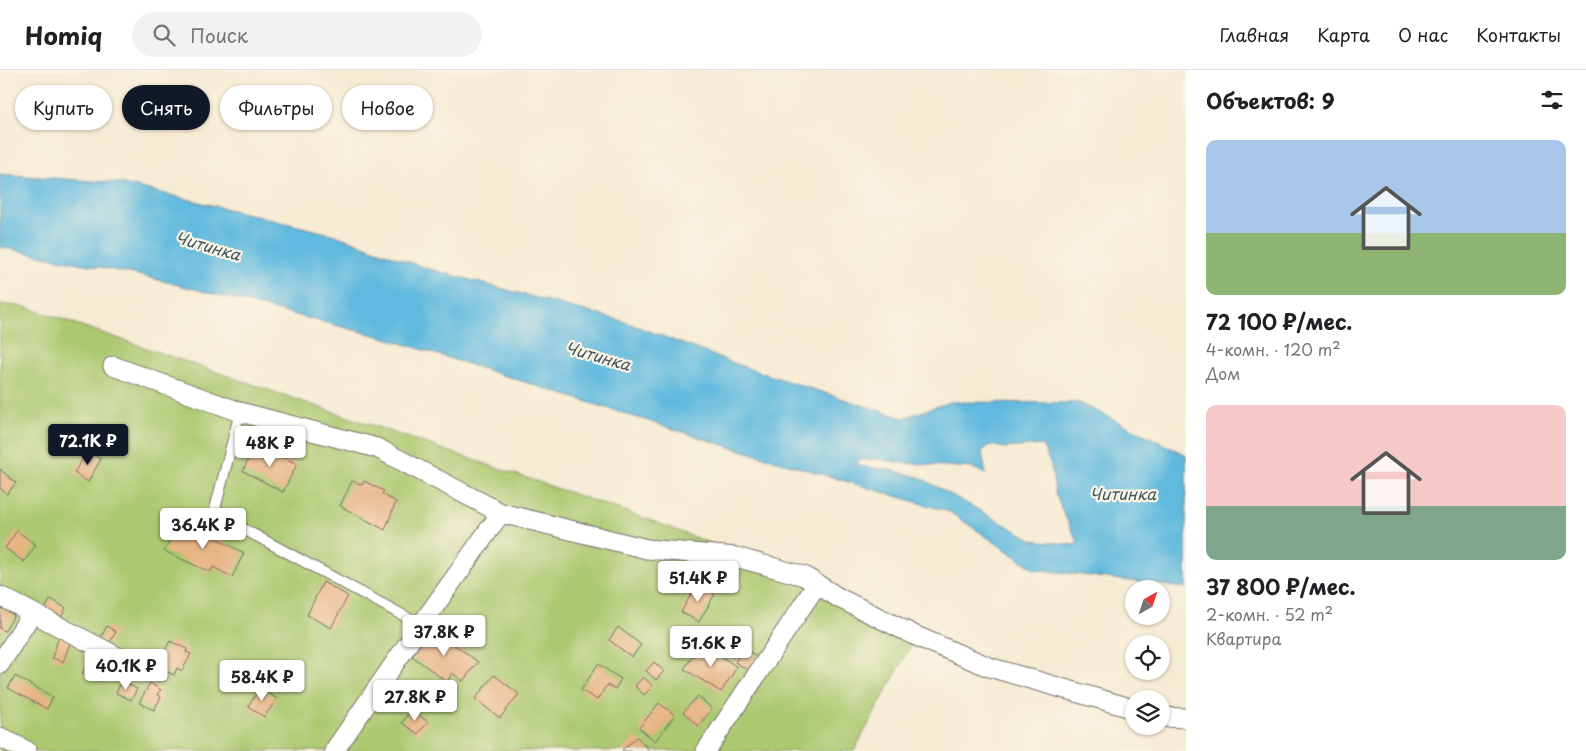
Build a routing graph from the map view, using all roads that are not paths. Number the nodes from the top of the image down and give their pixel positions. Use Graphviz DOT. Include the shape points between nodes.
graph roads {
  1 [pos="113,366"];
  2 [pos="240,412"];
  3 [pos="501,513"];
  4 [pos="817,584"];
  5 [pos="0,596"];
  6 [pos="32,613"];
  7 [pos="421,625"];
  8 [pos="0,664"];
  9 [pos="141,669"];
  10 [pos="1125,706"];
  11 [pos="1170,717"];
  12 [pos="1186,718"];
  13 [pos="0,737"];
  14 [pos="26,751"];
  15 [pos="334,751"];
  16 [pos="706,751"];
  1 -- 2 [label="street"];
  2 -- 3 [label="street" via="377,448"];
  2 -- 7 [label="lane" via="214,513"];
  3 -- 4 [label="street" via="647,549 736,557 804,576"];
  3 -- 7 [label="street"];
  4 -- 10 [label="street" via="916,636 989,667"];
  4 -- 16 [label="street"];
  5 -- 6 [label="street"];
  6 -- 8 [label="street"];
  6 -- 9 [label="street"];
  7 -- 15 [label="street"];
  11 -- 12 [label="street"];
  13 -- 14 [label="street"];
}
